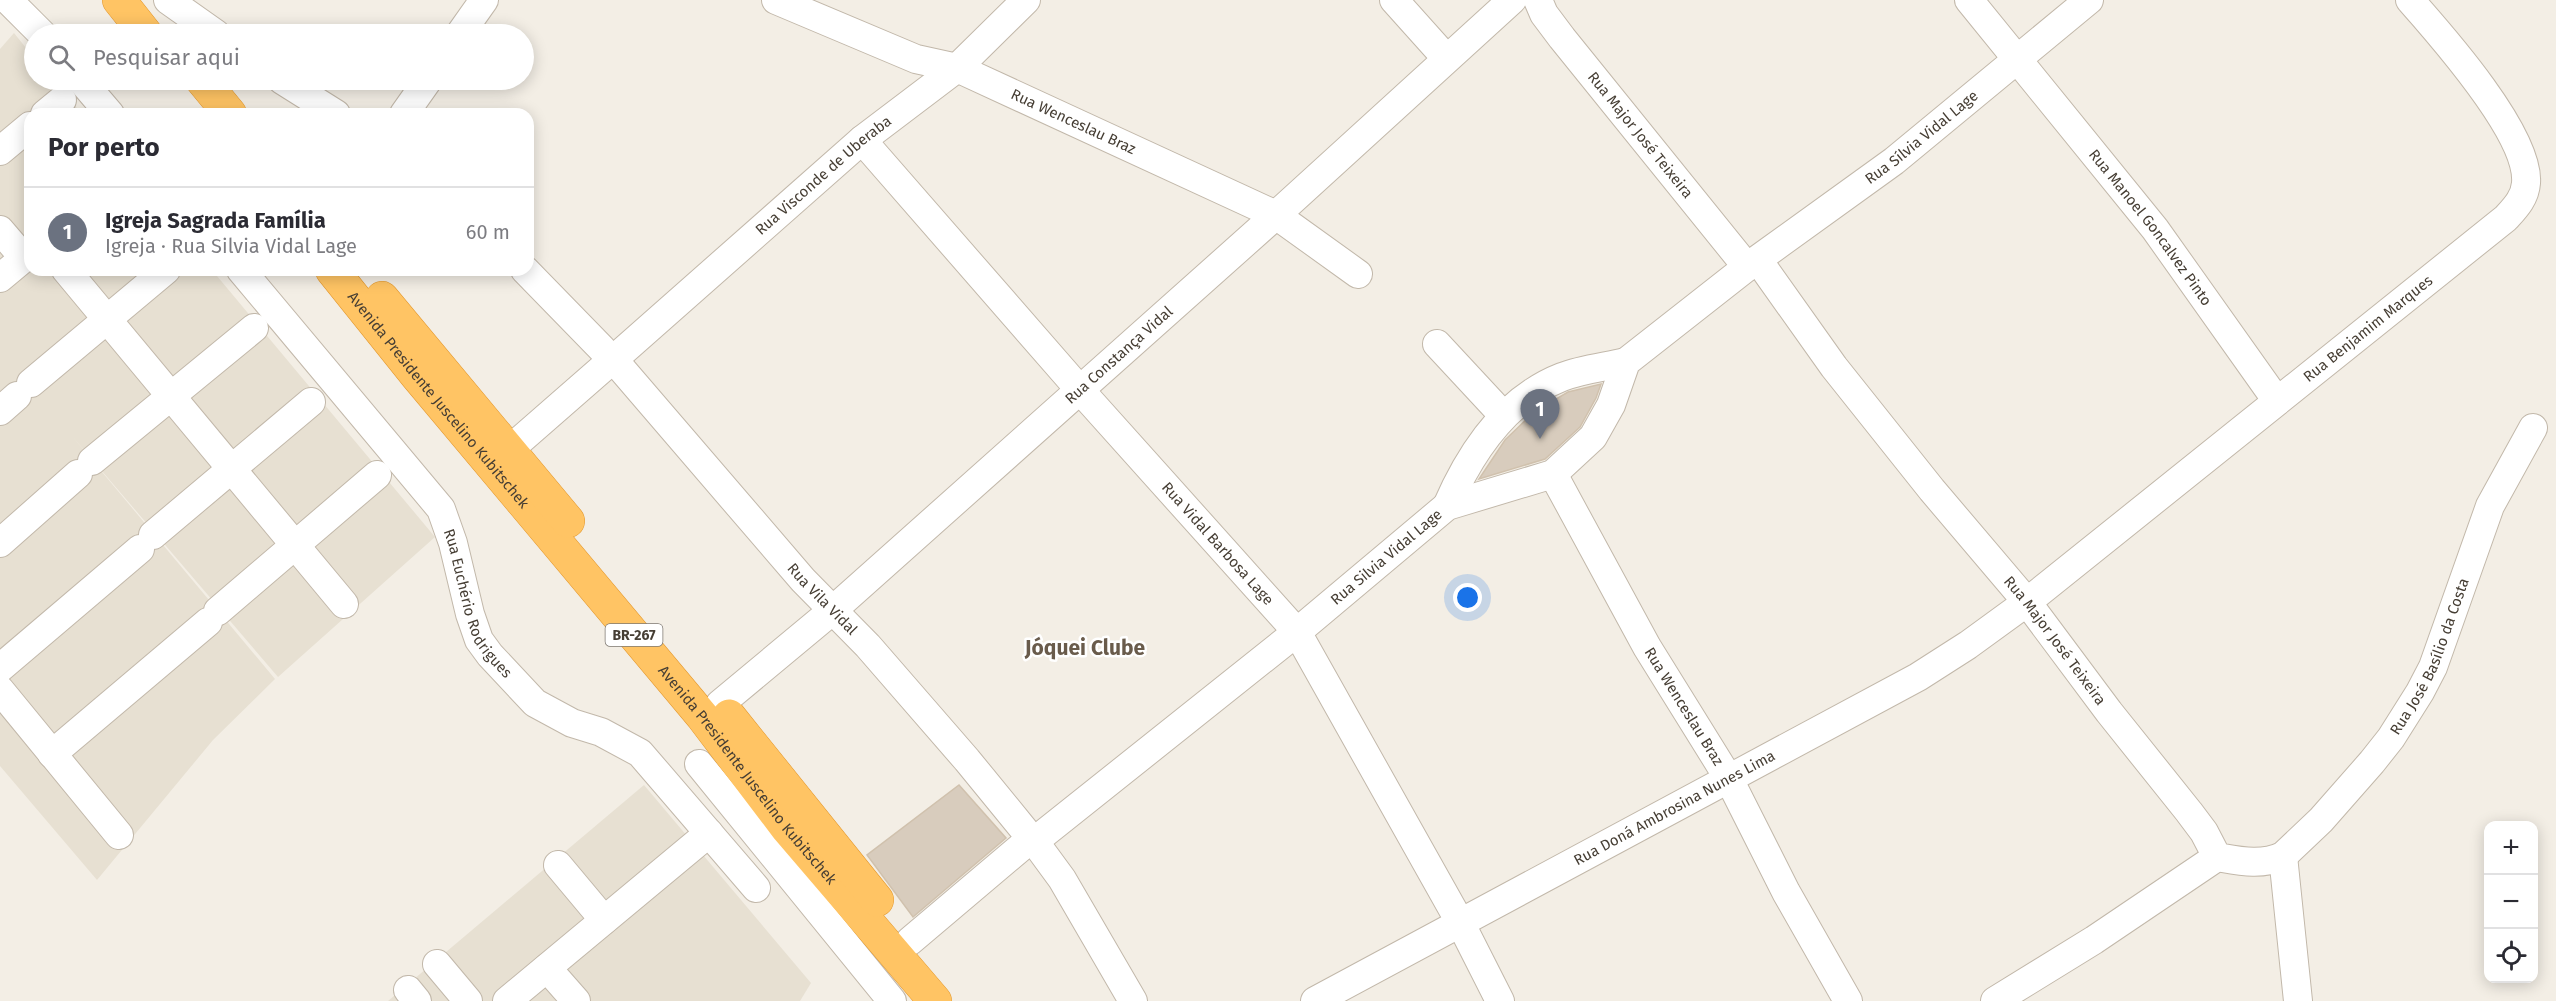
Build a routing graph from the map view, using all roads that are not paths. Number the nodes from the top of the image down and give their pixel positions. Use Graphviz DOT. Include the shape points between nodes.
graph roads {
  1 [pos="119,0"];
  2 [pos="141,0"];
  3 [pos="168,0"];
  4 [pos="484,0"];
  5 [pos="776,0"];
  6 [pos="1026,0"];
  7 [pos="1394,0"];
  8 [pos="1512,0"];
  9 [pos="1538,0"];
  10 [pos="1969,0"];
  11 [pos="2089,0"];
  12 [pos="2410,0"];
  13 [pos="6,6"];
  14 [pos="29,24"];
  15 [pos="138,24"];
  16 [pos="159,24"];
  17 [pos="202,24"];
  18 [pos="467,24"];
  19 [pos="1446,58"];
  20 [pos="2018,58"];
  21 [pos="957,68"];
  22 [pos="90,90"];
  23 [pos="190,90"];
  24 [pos="210,90"];
  25 [pos="298,90"];
  26 [pos="421,90"];
  27 [pos="105,108"];
  28 [pos="204,108"];
  29 [pos="225,108"];
  30 [pos="326,108"];
  31 [pos="408,108"];
  32 [pos="24,131"];
  33 [pos="862,140"];
  34 [pos="0,151"];
  35 [pos="1276,215"];
  36 [pos="0,230"];
  37 [pos="24,252"];
  38 [pos="24,258"];
  39 [pos="1752,263"];
  40 [pos="1358,274"];
  41 [pos="71,276"];
  42 [pos="159,276"];
  43 [pos="246,276"];
  44 [pos="337,276"];
  45 [pos="364,276"];
  46 [pos="531,276"];
  47 [pos="0,278"];
  48 [pos="107,319"];
  49 [pos="254,328"];
  50 [pos="1437,344"];
  51 [pos="612,359"];
  52 [pos="1626,362"];
  53 [pos="1080,390"];
  54 [pos="171,396"];
  55 [pos="16,397"];
  56 [pos="2277,401"];
  57 [pos="311,402"];
  58 [pos="1503,416"];
  59 [pos="2533,428"];
  60 [pos="509,450"];
  61 [pos="231,468"];
  62 [pos="1553,474"];
  63 [pos="377,475"];
  64 [pos="1447,506"];
  65 [pos="0,543"];
  66 [pos="293,544"];
  67 [pos="2027,602"];
  68 [pos="344,604"];
  69 [pos="833,610"];
  70 [pos="1297,632"];
  71 [pos="0,668"];
  72 [pos="0,690"];
  73 [pos="720,704"];
  74 [pos="52,754"];
  75 [pos="699,764"];
  76 [pos="1729,779"];
  77 [pos="709,833"];
  78 [pos="119,835"];
  79 [pos="1032,841"];
  80 [pos="2283,856"];
  81 [pos="2217,857"];
  82 [pos="558,866"];
  83 [pos="756,888"];
  84 [pos="604,920"];
  85 [pos="1461,924"];
  86 [pos="910,941"];
  87 [pos="437,964"];
  88 [pos="547,968"];
  89 [pos="468,1001"];
  90 [pos="507,1001"];
  91 [pos="576,1001"];
  92 [pos="892,1001"];
  93 [pos="935,1001"];
  94 [pos="961,1001"];
  95 [pos="1133,1001"];
  96 [pos="1315,1001"];
  97 [pos="1500,1001"];
  98 [pos="1848,1001"];
  99 [pos="1995,1001"];
  100 [pos="2298,1001"];
  1 -- 15 [label="highway"];
  2 -- 16 [label="highway"];
  3 -- 17 [label="street"];
  4 -- 18 [label="street"];
  5 -- 21 [label="street, Rua Wenceslau Braz" via="916,58"];
  6 -- 21 [label="street, Rua Visconde de Uberaba"];
  7 -- 19 [label="street"];
  8 -- 19 [label="street, Rua Constança Vidal"];
  9 -- 39 [label="street, Rua Major José Teixeira" via="1562,38"];
  10 -- 20 [label="street, Rua Manoel Goncalvez Pinto"];
  11 -- 20 [label="street, Rua Sílvia Vidal Lage"];
  12 -- 56 [label="street, Rua Benjamim Marques" via="2468,68 2505,123 2527,182 2521,201 2506,218"];
  13 -- 14 [label="street"];
  19 -- 35 [label="street, Rua Constança Vidal"];
  20 -- 39 [label="street, Rua Sílvia Vidal Lage" via="1894,161"];
  20 -- 56 [label="street, Rua Manoel Goncalvez Pinto" via="2155,229"];
  21 -- 33 [label="street, Rua Visconde de Uberaba"];
  21 -- 35 [label="street, Rua Wenceslau Braz"];
  22 -- 27 [label="street"];
  23 -- 28 [label="highway"];
  24 -- 29 [label="highway"];
  25 -- 30 [label="street"];
  26 -- 31 [label="street"];
  32 -- 34 [label="street"];
  33 -- 51 [label="street, Rua Visconde de Uberaba"];
  33 -- 53 [label="street, Rua Vidal Barbosa Lage"];
  35 -- 40 [label="street, Rua Wenceslau Braz"];
  35 -- 53 [label="street, Rua Constança Vidal"];
  36 -- 37 [label="street"];
  38 -- 47 [label="street"];
  39 -- 52 [label="street"];
  39 -- 67 [label="street, Rua Major José Teixeira" via="1932,490"];
  41 -- 48 [label="street"];
  42 -- 48 [label="street"];
  43 -- 77 [label="street, Rua Euchério Rodrigues" via="441,509 470,614 479,640 490,655 536,702 572,723 601,732 640,753"];
  44 -- 93 [label="highway, Avenida Presidente Juscelino Kubitschek / BR-267" via="702,716 787,828"];
  45 -- 60 [label="highway, Avenida Presidente Juscelino Kubitschek / BR-267"];
  46 -- 51 [label="street, Rua Vila Vidal"];
  48 -- 54 [label="street"];
  48 -- 55 [label="street"];
  49 -- 54 [label="street"];
  50 -- 58 [label="street"];
  51 -- 60 [label="street, Rua Visconde de Uberaba"];
  51 -- 69 [label="street, Rua Vila Vidal"];
  52 -- 58 [label="street" via="1562,377"];
  52 -- 62 [label="street, Rua Silvia Vidal Lage" via="1611,405 1593,436"];
  53 -- 69 [label="street, Rua Constança Vidal"];
  53 -- 70 [label="street, Rua Vidal Barbosa Lage"];
  54 -- 61 [label="street"];
  54 -- 65 [label="street"];
  56 -- 67 [label="street, Rua Benjamim Marques"];
  57 -- 61 [label="street"];
  58 -- 64 [label="street" via="1482,443"];
  59 -- 80 [label="street, Rua José Basílio da Costa" via="2490,506 2433,667 2420,692 2372,762"];
  60 -- 73 [label="highway, Avenida Presidente Juscelino Kubitschek / BR-267"];
  61 -- 66 [label="street"];
  61 -- 71 [label="street"];
  62 -- 64 [label="street, Rua Silvia Vidal Lage"];
  62 -- 76 [label="street, Rua Wenceslau Braz" via="1647,646"];
  63 -- 66 [label="street"];
  64 -- 70 [label="street, Rua Silvia Vidal Lage"];
  66 -- 68 [label="street"];
  66 -- 74 [label="street"];
  67 -- 76 [label="street, Rua Doná Ambrosina Nunes Lima" via="1918,676"];
  67 -- 81 [label="street, Rua Major José Teixeira" via="2204,832"];
  69 -- 73 [label="street, Rua Constança Vidal"];
  69 -- 79 [label="street, Rua Vila Vidal" via="959,751"];
  70 -- 79 [label="street, Rua Silvia Vidal Lage"];
  70 -- 85 [label="street, Rua Vidal Barbosa Lage"];
  72 -- 74 [label="street"];
  73 -- 86 [label="highway, Avenida Presidente Juscelino Kubitschek / BR-267"];
  74 -- 78 [label="street"];
  75 -- 92 [label="street"];
  76 -- 85 [label="street, Rua Doná Ambrosina Nunes Lima"];
  76 -- 98 [label="street, Rua Wenceslau Braz" via="1786,892"];
  77 -- 83 [label="street, Rua Euchério Rodrigues"];
  77 -- 84 [label="street"];
  79 -- 86 [label="street, Rua Silvia Vidal Lage"];
  79 -- 95 [label="street, Rua Vila Vidal" via="1062,879"];
  80 -- 81 [label="street" via="2270,862"];
  80 -- 100 [label="street"];
  81 -- 99 [label="street"];
  82 -- 84 [label="street"];
  84 -- 88 [label="street"];
  85 -- 96 [label="street, Rua Doná Ambrosina Nunes Lima"];
  85 -- 97 [label="street, Rua Vidal Barbosa Lage"];
  86 -- 94 [label="highway, Avenida Presidente Juscelino Kubitschek / BR-267"];
  87 -- 89 [label="street"];
  88 -- 90 [label="street"];
  88 -- 91 [label="street"];
}
